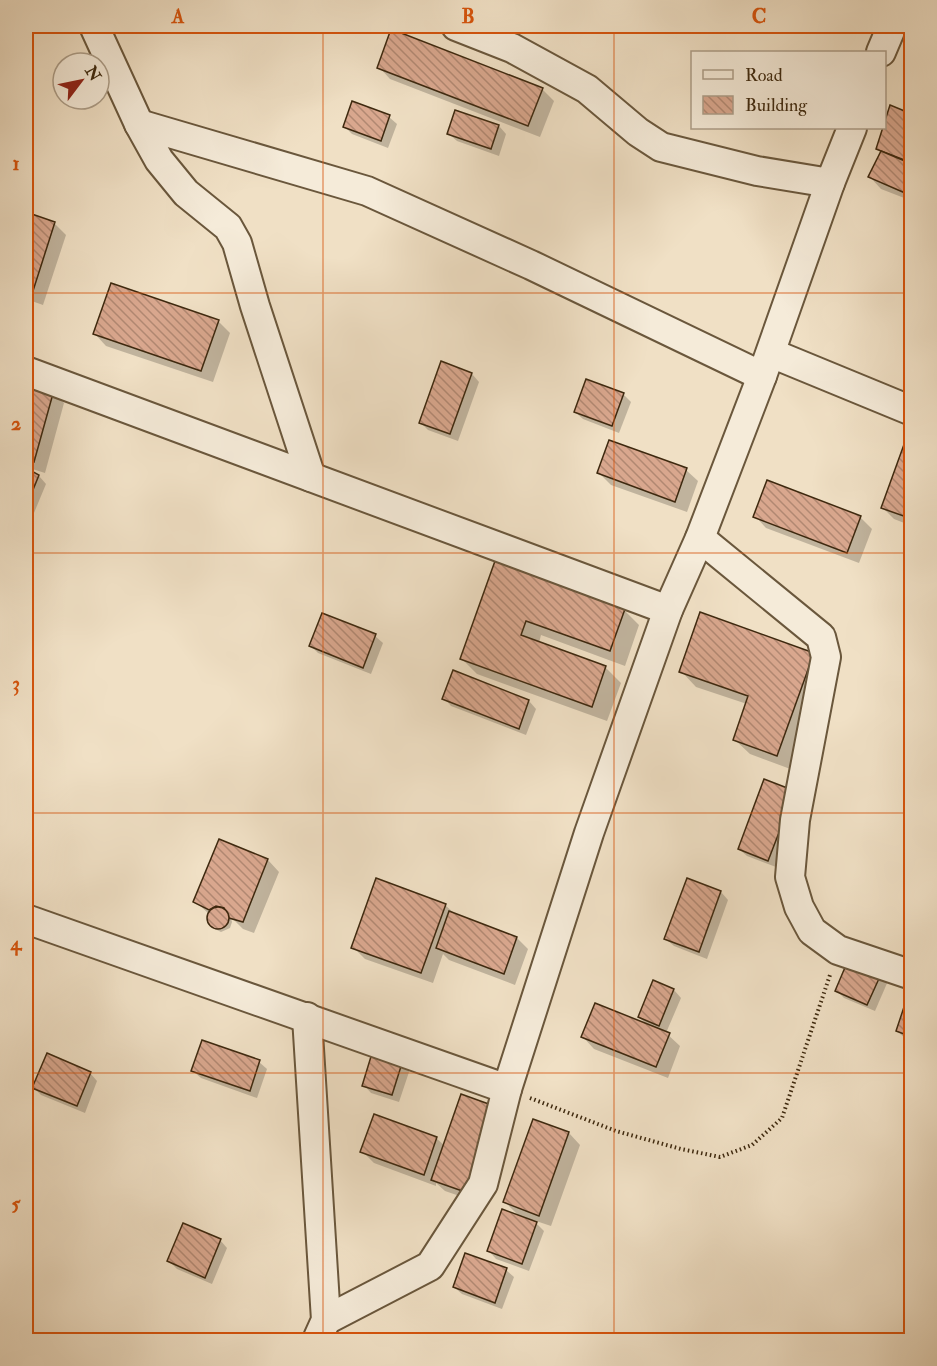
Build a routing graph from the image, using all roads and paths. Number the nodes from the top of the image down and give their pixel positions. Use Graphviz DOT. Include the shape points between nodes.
graph roads {
  1 [pos="94,26"];
  2 [pos="456,26"];
  3 [pos="892,26"];
  4 [pos="881,51"];
  5 [pos="139,124"];
  6 [pos="852,129"];
  7 [pos="830,183"];
  8 [pos="767,364"];
  9 [pos="26,371"];
  10 [pos="912,411"];
  11 [pos="311,477"];
  12 [pos="700,538"];
  13 [pos="668,610"];
  14 [pos="26,919"];
  15 [pos="838,950"];
  16 [pos="912,975"];
  17 [pos="307,1017"];
  18 [pos="507,1089"];
  19 [pos="321,1330"];
  1 -- 5 [label="street"];
  2 -- 7 [label="street" via="512,48 587,90 661,147 757,171"];
  3 -- 4 [label="street"];
  5 -- 8 [label="street" via="367,191"];
  5 -- 11 [label="street" via="159,160 186,193 228,227 237,243"];
  6 -- 7 [label="street"];
  7 -- 8 [label="street"];
  8 -- 10 [label="street"];
  8 -- 12 [label="street"];
  9 -- 11 [label="street"];
  11 -- 13 [label="street"];
  12 -- 13 [label="street"];
  12 -- 15 [label="street" via="821,637 826,657 795,820 790,877 812,931"];
  13 -- 18 [label="street" via="589,833"];
  14 -- 17 [label="street"];
  15 -- 16 [label="street"];
  15 -- 18 [label="path" via="782,1118 752,1145 720,1157 681,1149 616,1131"];
  17 -- 18 [label="street"];
  17 -- 19 [label="street"];
  18 -- 19 [label="street" via="483,1184 430,1266"];
}
